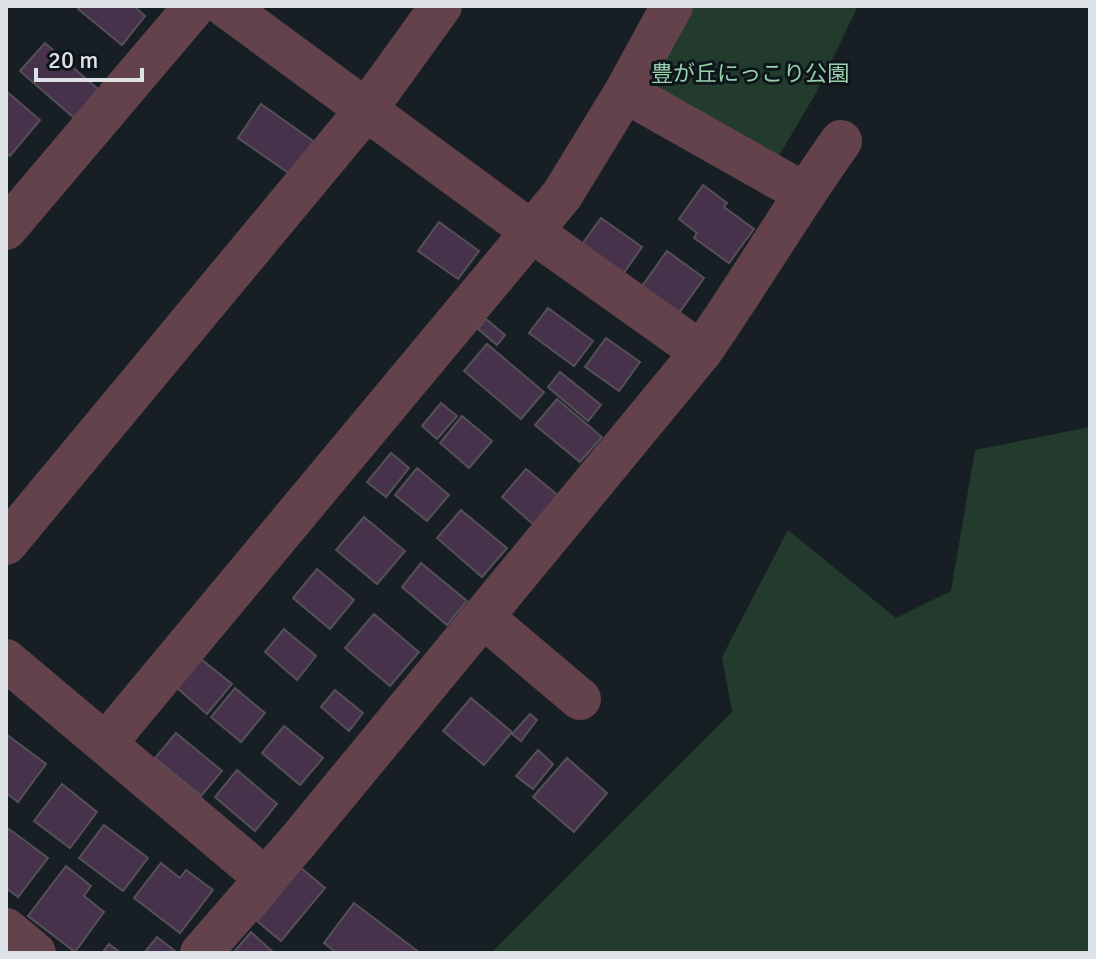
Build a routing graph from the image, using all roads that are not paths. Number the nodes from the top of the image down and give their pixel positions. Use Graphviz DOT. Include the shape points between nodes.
graph roads {
  1 [pos="195,6"];
  2 [pos="225,6"];
  3 [pos="441,6"];
  4 [pos="672,6"];
  5 [pos="625,92"];
  6 [pos="366,110"];
  7 [pos="841,141"];
  8 [pos="804,193"];
  9 [pos="6,229"];
  10 [pos="531,231"];
  11 [pos="701,352"];
  12 [pos="6,544"];
  13 [pos="483,617"];
  14 [pos="6,660"];
  15 [pos="580,699"];
  16 [pos="106,743"];
  17 [pos="265,878"];
  18 [pos="6,929"];
  19 [pos="35,953"];
  20 [pos="201,953"];
  1 -- 9 [label="street"];
  2 -- 6 [label="street"];
  3 -- 6 [label="street"];
  4 -- 5 [label="street"];
  5 -- 8 [label="street"];
  5 -- 10 [label="street" via="562,195"];
  6 -- 10 [label="street"];
  6 -- 12 [label="street"];
  7 -- 8 [label="street"];
  8 -- 11 [label="street"];
  10 -- 11 [label="street"];
  10 -- 16 [label="street"];
  11 -- 13 [label="street"];
  13 -- 15 [label="street"];
  13 -- 17 [label="street"];
  14 -- 16 [label="street"];
  16 -- 17 [label="street"];
  17 -- 20 [label="street"];
  18 -- 19 [label="street"];
}
